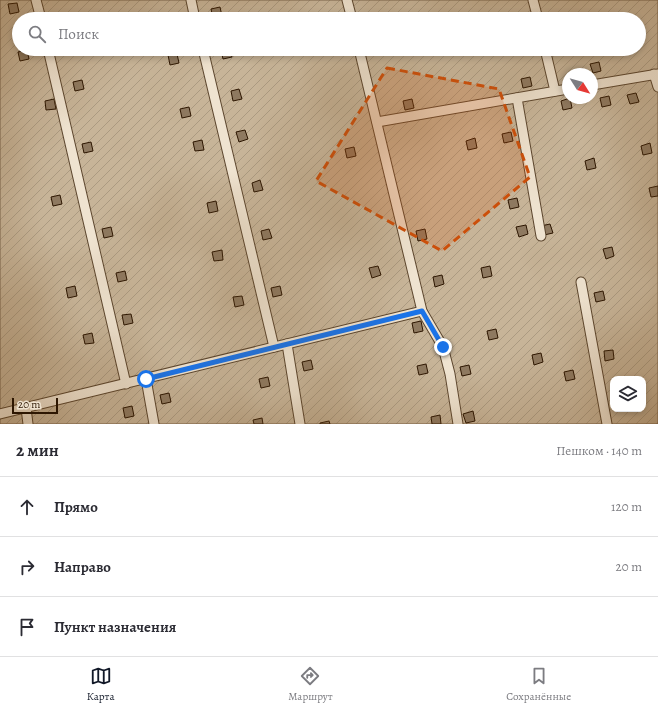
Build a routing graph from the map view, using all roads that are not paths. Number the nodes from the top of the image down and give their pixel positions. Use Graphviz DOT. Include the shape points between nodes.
graph roads {
  1 [pos="36,0"];
  2 [pos="191,0"];
  3 [pos="347,0"];
  4 [pos="533,0"];
  5 [pos="39,12"];
  6 [pos="194,12"];
  7 [pos="350,12"];
  8 [pos="536,12"];
  9 [pos="50,56"];
  10 [pos="205,56"];
  11 [pos="361,56"];
  12 [pos="547,56"];
  13 [pos="656,74"];
  14 [pos="598,84"];
  15 [pos="658,87"];
  16 [pos="562,90"];
  17 [pos="555,91"];
  18 [pos="517,98"];
  19 [pos="377,122"];
  20 [pos="542,236"];
  21 [pos="581,282"];
  22 [pos="422,311"];
  23 [pos="287,344"];
  24 [pos="274,347"];
  25 [pos="146,379"];
  26 [pos="126,384"];
  27 [pos="26,408"];
  28 [pos="0,414"];
  29 [pos="28,424"];
  30 [pos="154,424"];
  31 [pos="300,424"];
  32 [pos="458,424"];
  33 [pos="607,424"];
  1 -- 5 [label="lane"];
  2 -- 6 [label="lane"];
  3 -- 7 [label="lane"];
  4 -- 8 [label="lane"];
  9 -- 26 [label="lane"];
  10 -- 24 [label="lane"];
  11 -- 19 [label="lane"];
  12 -- 17 [label="lane"];
  13 -- 14 [label="lane"];
  13 -- 15 [label="lane"];
  16 -- 17 [label="lane"];
  17 -- 18 [label="lane"];
  18 -- 19 [label="lane"];
  18 -- 20 [label="lane"];
  19 -- 22 [label="lane"];
  21 -- 33 [label="lane"];
  22 -- 23 [label="lane"];
  22 -- 32 [label="lane" via="443,347"];
  23 -- 24 [label="lane"];
  23 -- 31 [label="lane"];
  24 -- 25 [label="lane"];
  25 -- 26 [label="lane"];
  25 -- 30 [label="lane"];
  26 -- 27 [label="lane"];
  27 -- 28 [label="lane"];
  27 -- 29 [label="lane"];
}
